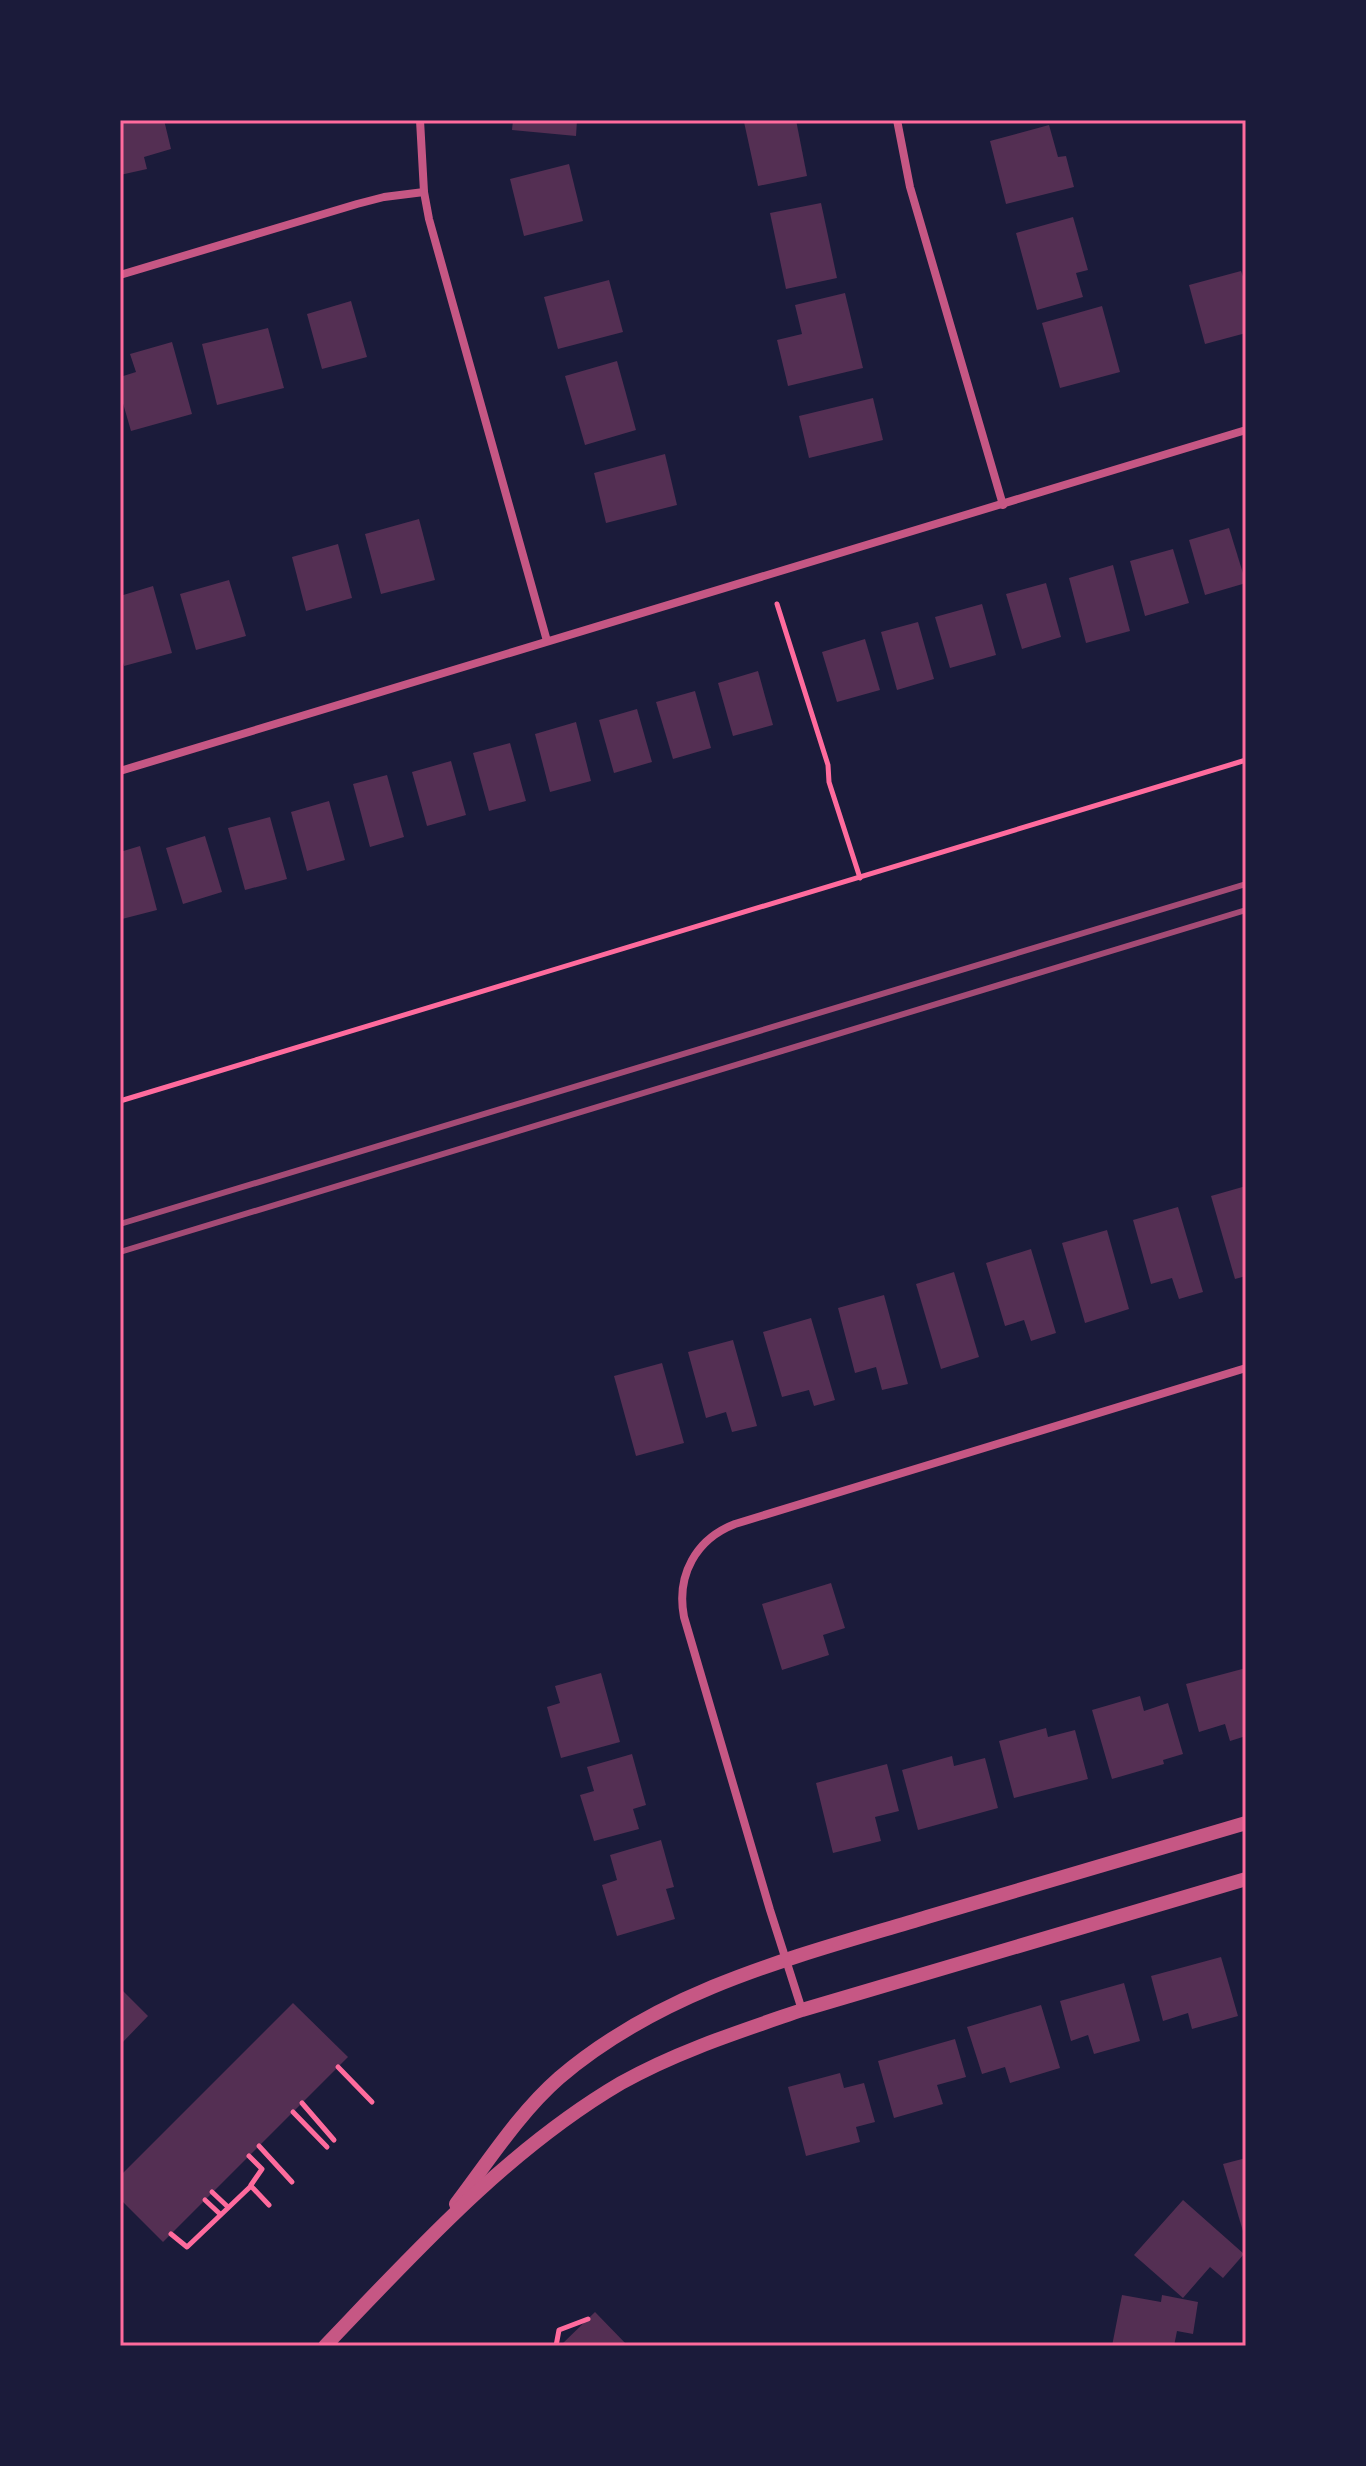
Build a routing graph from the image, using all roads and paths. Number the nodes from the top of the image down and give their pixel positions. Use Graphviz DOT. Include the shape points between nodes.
graph roads {
  1 [pos="420,120"];
  2 [pos="897,120"];
  3 [pos="424,192"];
  4 [pos="120,275"];
  5 [pos="1246,430"];
  6 [pos="1003,505"];
  7 [pos="777,604"];
  8 [pos="547,641"];
  9 [pos="1246,760"];
  10 [pos="120,771"];
  11 [pos="860,878"];
  12 [pos="120,1101"];
  13 [pos="1246,1368"];
  14 [pos="1246,1823"];
  15 [pos="1246,1879"];
  16 [pos="786,1959"];
  17 [pos="802,2010"];
  18 [pos="338,2067"];
  19 [pos="372,2102"];
  20 [pos="302,2103"];
  21 [pos="293,2112"];
  22 [pos="334,2140"];
  23 [pos="259,2146"];
  24 [pos="327,2147"];
  25 [pos="249,2156"];
  26 [pos="292,2182"];
  27 [pos="251,2186"];
  28 [pos="212,2192"];
  29 [pos="205,2200"];
  30 [pos="269,2205"];
  31 [pos="228,2207"];
  32 [pos="220,2214"];
  33 [pos="171,2234"];
  34 [pos="431,2235"];
  35 [pos="588,2319"];
  36 [pos="325,2346"];
  37 [pos="556,2346"];
  1 -- 3 [label="street"];
  2 -- 6 [label="street" via="910,187"];
  3 -- 4 [label="street" via="357,204"];
  3 -- 8 [label="street"];
  5 -- 6 [label="street"];
  6 -- 8 [label="street"];
  7 -- 11 [label="path"];
  8 -- 10 [label="street"];
  9 -- 11 [label="path"];
  11 -- 12 [label="path"];
  13 -- 16 [label="street" via="735,1524 718,1530 698,1549 684,1578 684,1617"];
  14 -- 16 [label="street"];
  15 -- 17 [label="street"];
  16 -- 17 [label="street"];
  16 -- 34 [label="street" via="658,2011 579,2063 542,2094"];
  17 -- 34 [label="street" via="696,2048 620,2084 565,2119"];
  18 -- 19 [label="path"];
  20 -- 22 [label="path"];
  21 -- 24 [label="path"];
  23 -- 26 [label="path"];
  25 -- 27 [label="path" via="262,2169"];
  27 -- 30 [label="path"];
  27 -- 31 [label="path"];
  28 -- 31 [label="path"];
  29 -- 32 [label="path"];
  31 -- 32 [label="path"];
  32 -- 33 [label="path" via="187,2247"];
  34 -- 36 [label="street"];
  35 -- 37 [label="path" via="559,2330"];
}
